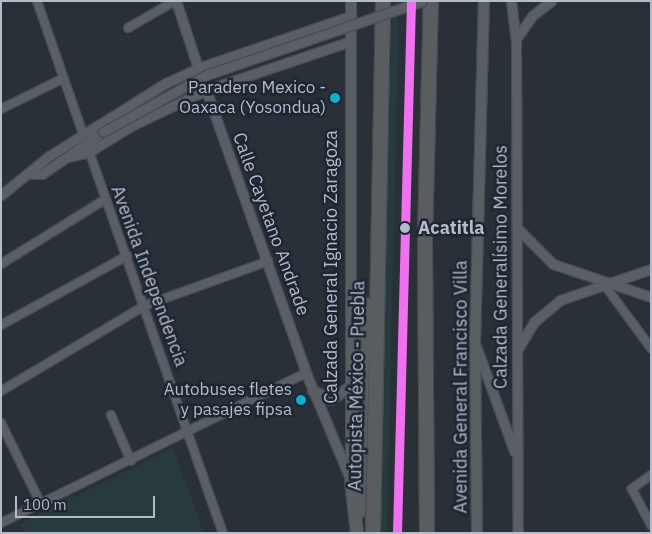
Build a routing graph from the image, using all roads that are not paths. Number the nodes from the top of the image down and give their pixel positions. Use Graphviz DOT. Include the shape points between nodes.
graph roads {
  1 [pos="37,1"];
  2 [pos="175,1"];
  3 [pos="351,1"];
  4 [pos="383,1"];
  5 [pos="422,1"];
  6 [pos="431,1"];
  7 [pos="484,1"];
  8 [pos="511,1"];
  9 [pos="551,1"];
  10 [pos="351,16"];
  11 [pos="128,28"];
  12 [pos="516,39"];
  13 [pos="351,41"];
  14 [pos="198,68"];
  15 [pos="64,78"];
  16 [pos="206,90"];
  17 [pos="1,109"];
  18 [pos="84,138"];
  19 [pos="89,152"];
  20 [pos="69,156"];
  21 [pos="32,174"];
  22 [pos="1,195"];
  23 [pos="106,199"];
  24 [pos="518,230"];
  25 [pos="378,240"];
  26 [pos="126,256"];
  27 [pos="268,261"];
  28 [pos="1,264"];
  29 [pos="651,269"];
  30 [pos="603,284"];
  31 [pos="651,297"];
  32 [pos="144,306"];
  33 [pos="1,325"];
  34 [pos="475,342"];
  35 [pos="651,348"];
  36 [pos="517,352"];
  37 [pos="306,373"];
  38 [pos="349,388"];
  39 [pos="313,390"];
  40 [pos="1,391"];
  41 [pos="111,415"];
  42 [pos="1,423"];
  43 [pos="189,433"];
  44 [pos="516,458"];
  45 [pos="131,461"];
  46 [pos="651,475"];
  47 [pos="351,480"];
  48 [pos="41,504"];
  49 [pos="358,512"];
  50 [pos="649,520"];
  51 [pos="1,523"];
  52 [pos="223,533"];
  53 [pos="351,533"];
  54 [pos="357,533"];
  55 [pos="373,533"];
  56 [pos="427,533"];
  57 [pos="477,533"];
  58 [pos="518,533"];
  1 -- 15 [label="street, Avenida Independencia"];
  2 -- 11 [label="street"];
  2 -- 14 [label="street"];
  3 -- 10 [label="main road, Calzada General Ignacio Zaragoza"];
  4 -- 25 [label="highway"];
  5 -- 18 [label="street, bridge" via="206,75 103,132"];
  6 -- 56 [label="highway" via="425,239"];
  7 -- 34 [label="main road, Avenida General Francisco Villa"];
  8 -- 12 [label="street, Calzada Generalísimo Morelos"];
  9 -- 12 [label="street" via="533,15"];
  10 -- 13 [label="main road, Calzada General Ignacio Zaragoza"];
  10 -- 14 [label="street"];
  12 -- 24 [label="street, Calzada Generalísimo Morelos"];
  13 -- 16 [label="street"];
  13 -- 38 [label="main road, Calzada General Ignacio Zaragoza"];
  14 -- 18 [label="street"];
  15 -- 17 [label="street"];
  15 -- 18 [label="street, Avenida Independencia"];
  16 -- 19 [label="street" via="131,126"];
  16 -- 27 [label="street, Calle Cayetano Andrade"];
  18 -- 19 [label="street, Avenida Independencia"];
  18 -- 20 [label="street"];
  18 -- 21 [label="street" via="36,165"];
  19 -- 20 [label="street"];
  19 -- 23 [label="street, Avenida Independencia"];
  20 -- 21 [label="street" via="42,174"];
  21 -- 22 [label="street"];
  23 -- 26 [label="street, Avenida Independencia"];
  23 -- 28 [label="street"];
  24 -- 30 [label="street" via="540,256"];
  24 -- 36 [label="street, Calzada Generalísimo Morelos"];
  25 -- 49 [label="highway" via="362,358"];
  25 -- 55 [label="highway, Autopista México - Puebla"];
  26 -- 32 [label="street, Avenida Independencia"];
  26 -- 33 [label="street"];
  27 -- 32 [label="street"];
  27 -- 37 [label="street, Calle Cayetano Andrade"];
  29 -- 30 [label="street"];
  30 -- 31 [label="street"];
  30 -- 35 [label="street"];
  30 -- 36 [label="street" via="551,305 527,331"];
  32 -- 40 [label="street"];
  32 -- 43 [label="street, Avenida Independencia"];
  34 -- 44 [label="street"];
  34 -- 57 [label="main road, Avenida General Francisco Villa"];
  36 -- 44 [label="street, Calzada Generalísimo Morelos"];
  37 -- 39 [label="street, Calle Cayetano Andrade"];
  37 -- 43 [label="street"];
  38 -- 39 [label="main road" via="331,400"];
  38 -- 47 [label="main road, Calzada General Ignacio Zaragoza"];
  39 -- 47 [label="street, Calle Cayetano Andrade"];
  41 -- 45 [label="street"];
  42 -- 48 [label="street"];
  43 -- 45 [label="street"];
  43 -- 52 [label="street, Avenida Independencia"];
  44 -- 58 [label="street, Calzada Generalísimo Morelos"];
  45 -- 48 [label="street"];
  46 -- 50 [label="street" via="632,489"];
  47 -- 49 [label="highway"];
  47 -- 53 [label="main road, Calzada General Ignacio Zaragoza"];
  48 -- 51 [label="street"];
  49 -- 54 [label="highway"];
}
